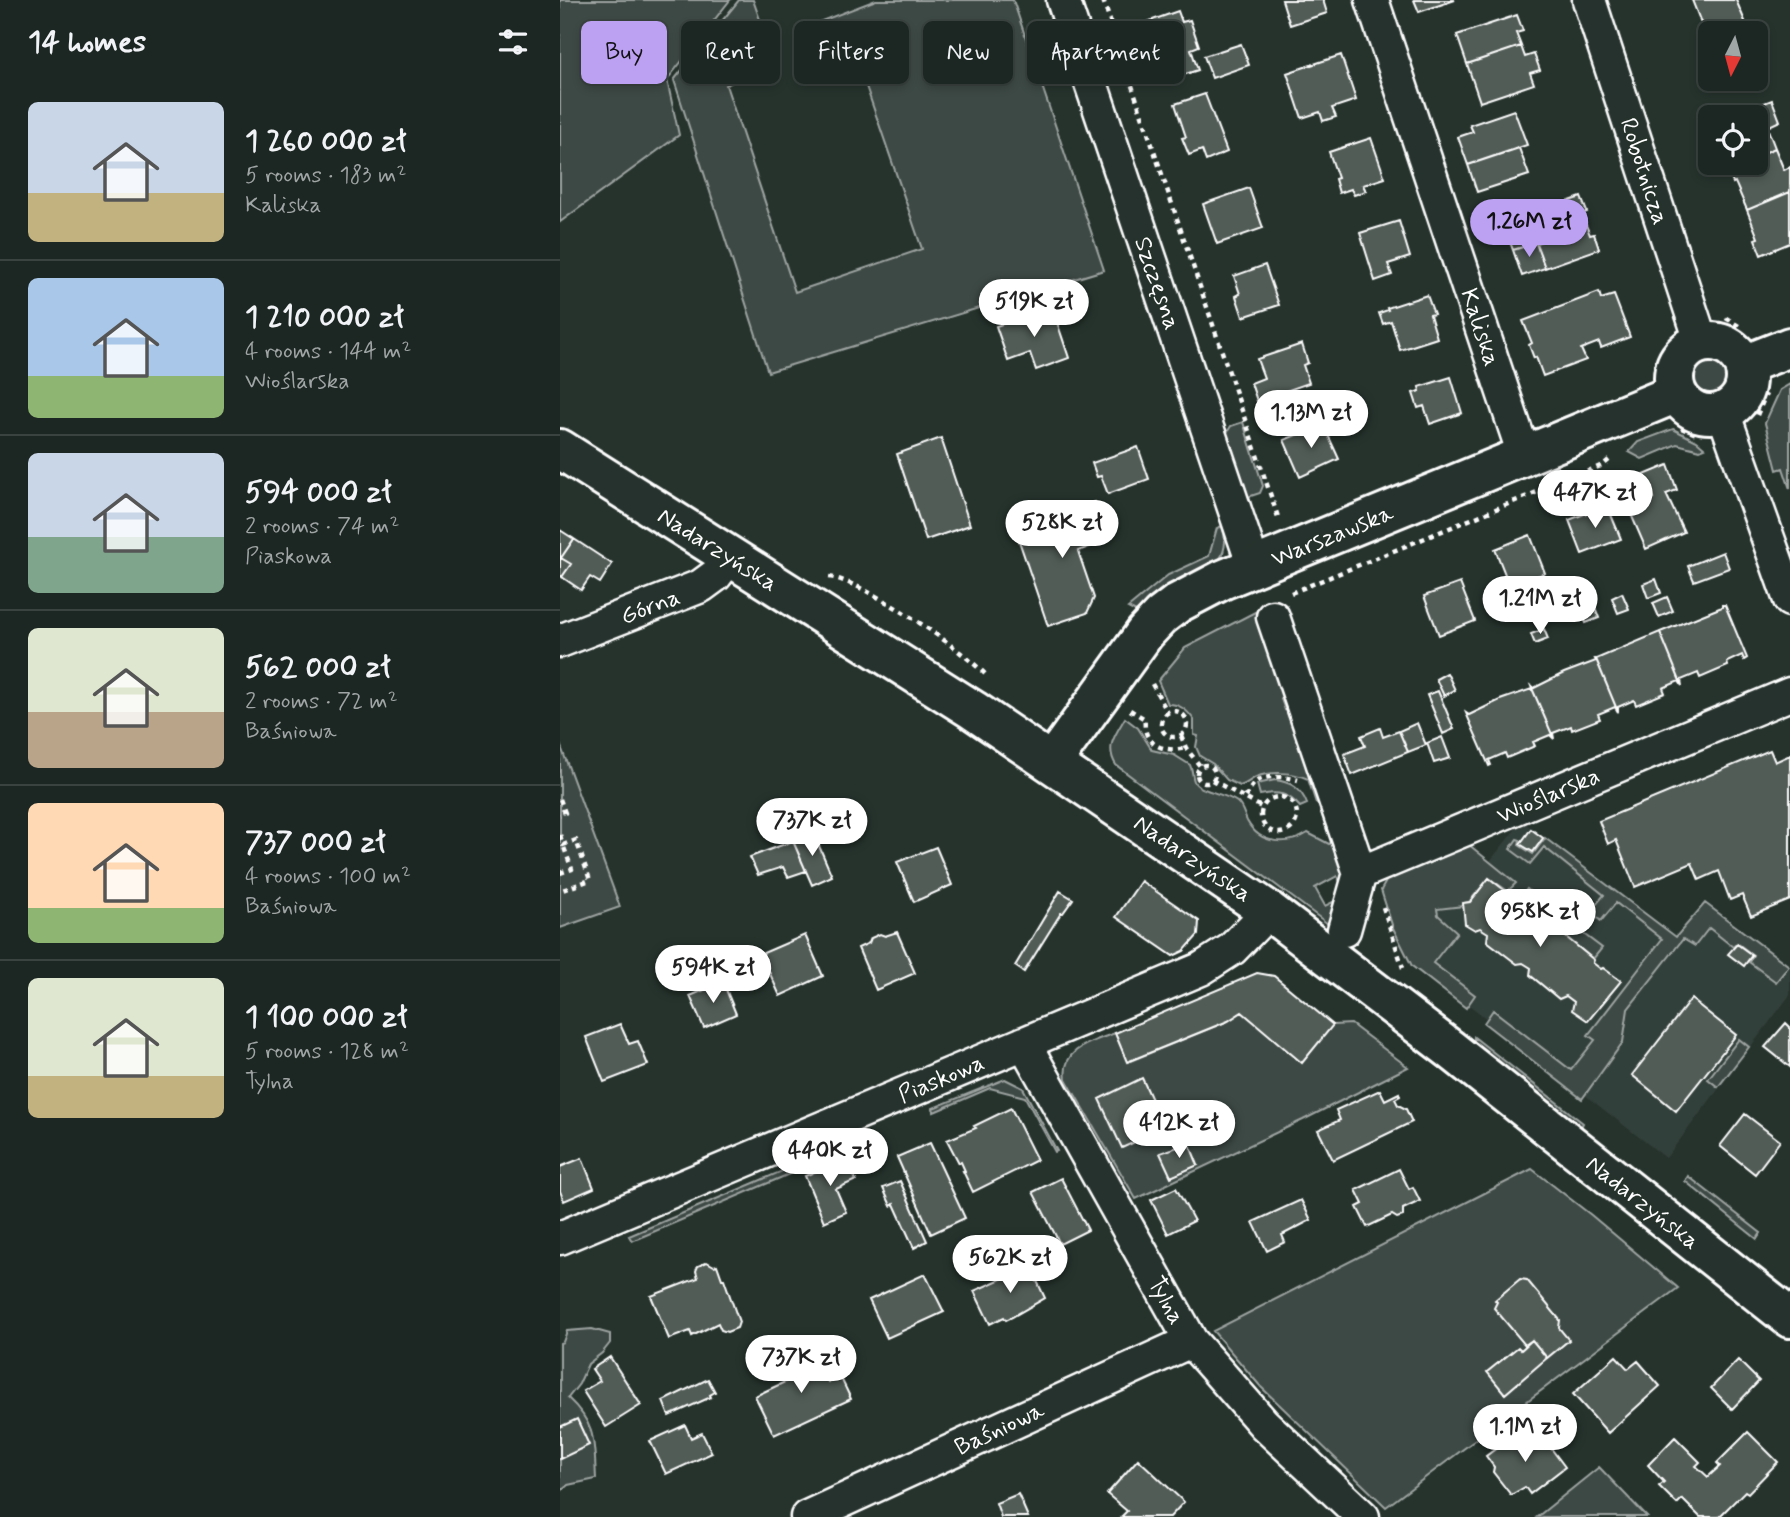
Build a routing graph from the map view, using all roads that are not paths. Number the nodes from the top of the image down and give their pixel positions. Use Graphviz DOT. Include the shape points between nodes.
graph roads {
  1 [pos="1063,0"];
  2 [pos="1372,0"];
  3 [pos="1589,0"];
  4 [pos="1686,339"];
  5 [pos="1790,346"];
  6 [pos="1757,377"];
  7 [pos="1670,396"];
  8 [pos="1727,423"];
  9 [pos="560,449"];
  10 [pos="1524,455"];
  11 [pos="730,557"];
  12 [pos="1254,567"];
  13 [pos="1790,600"];
  14 [pos="1277,607"];
  15 [pos="560,641"];
  16 [pos="1790,694"];
  17 [pos="1052,762"];
  18 [pos="1360,873"];
  19 [pos="1269,911"];
  20 [pos="1344,930"];
  21 [pos="1024,1043"];
  22 [pos="560,1238"];
  23 [pos="1790,1318"];
  24 [pos="1191,1341"];
  25 [pos="807,1517"];
  26 [pos="1363,1517"];
  1 -- 12 [label="street, Szczęsna"];
  2 -- 10 [label="street, Kaliska"];
  3 -- 4 [label="street, Robotnicza"];
  4 -- 6 [label="street" via="1731,347"];
  4 -- 7 [label="street" via="1689,348 1676,364"];
  5 -- 6 [label="street"];
  6 -- 8 [label="street" via="1747,376"];
  7 -- 8 [label="street"];
  7 -- 10 [label="street, Warszawska"];
  8 -- 13 [label="street"];
  9 -- 11 [label="street, Nadarzyńska"];
  10 -- 12 [label="street, Warszawska"];
  11 -- 15 [label="street, Górna" via="701,586"];
  11 -- 17 [label="street, Nadarzyńska"];
  12 -- 17 [label="street, Warszawska" via="1198,591 1161,616"];
  14 -- 18 [label="street"];
  16 -- 18 [label="street, Wioślarska"];
  17 -- 19 [label="street, Nadarzyńska"];
  18 -- 20 [label="street"];
  19 -- 21 [label="street, Piaskowa" via="1216,961"];
  19 -- 23 [label="street, Nadarzyńska"];
  21 -- 22 [label="street, Piaskowa"];
  21 -- 24 [label="street, Tylna"];
  24 -- 25 [label="street, Baśniowa"];
  24 -- 26 [label="street, Tylna" via="1264,1424"];
}
